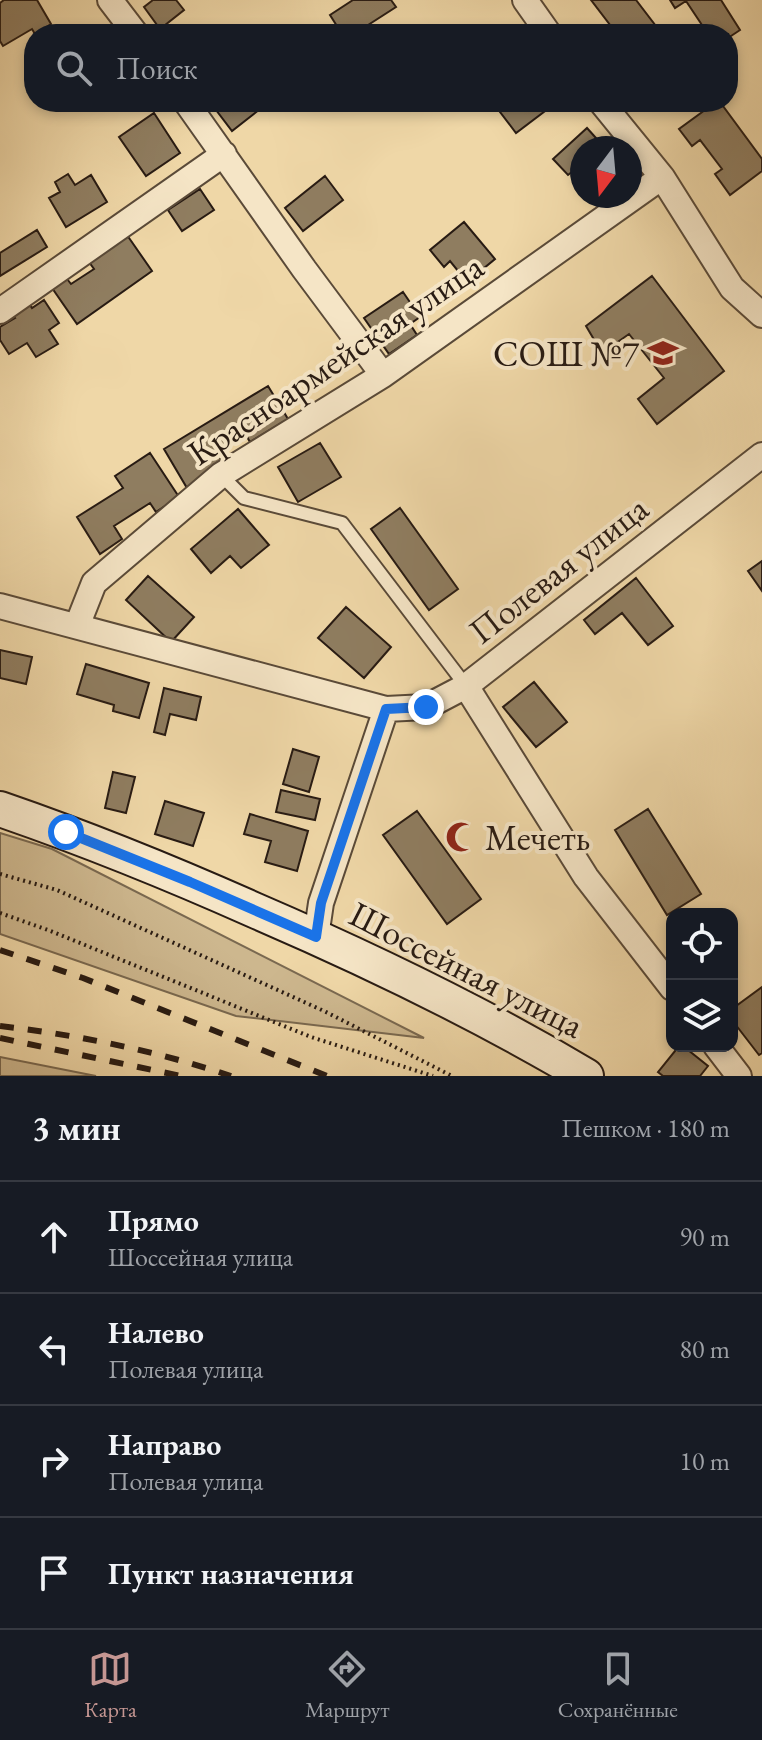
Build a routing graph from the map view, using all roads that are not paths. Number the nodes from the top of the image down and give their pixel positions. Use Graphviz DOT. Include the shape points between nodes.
graph roads {
  1 [pos="110,0"];
  2 [pos="525,0"];
  3 [pos="128,24"];
  4 [pos="542,24"];
  5 [pos="193,112"];
  6 [pos="609,112"];
  7 [pos="224,154"];
  8 [pos="662,177"];
  9 [pos="0,311"];
  10 [pos="762,315"];
  11 [pos="383,375"];
  12 [pos="762,455"];
  13 [pos="221,475"];
  14 [pos="0,606"];
  15 [pos="77,626"];
  16 [pos="466,686"];
  17 [pos="386,709"];
  18 [pos="0,809"];
  19 [pos="316,937"];
  20 [pos="666,980"];
  21 [pos="721,1052"];
  22 [pos="586,1076"];
  23 [pos="739,1076"];
  1 -- 3 [label="street"];
  2 -- 4 [label="street"];
  5 -- 7 [label="street"];
  6 -- 8 [label="street"];
  7 -- 9 [label="street"];
  7 -- 11 [label="street"];
  8 -- 10 [label="street" via="732,288"];
  8 -- 11 [label="street, Красноармейская улица"];
  11 -- 13 [label="street, Красноармейская улица"];
  12 -- 16 [label="street, Полевая улица"];
  13 -- 15 [label="street, Красноармейская улица" via="94,583"];
  13 -- 16 [label="lane" via="244,498 342,523"];
  14 -- 15 [label="street, Полевая улица"];
  15 -- 17 [label="street, Полевая улица"];
  16 -- 17 [label="street, Полевая улица" via="426,707"];
  16 -- 20 [label="street" via="586,877"];
  17 -- 19 [label="street" via="321,903"];
  18 -- 19 [label="main road, Шоссейная улица"];
  19 -- 22 [label="main road, Шоссейная улица"];
  21 -- 23 [label="street"];
}
